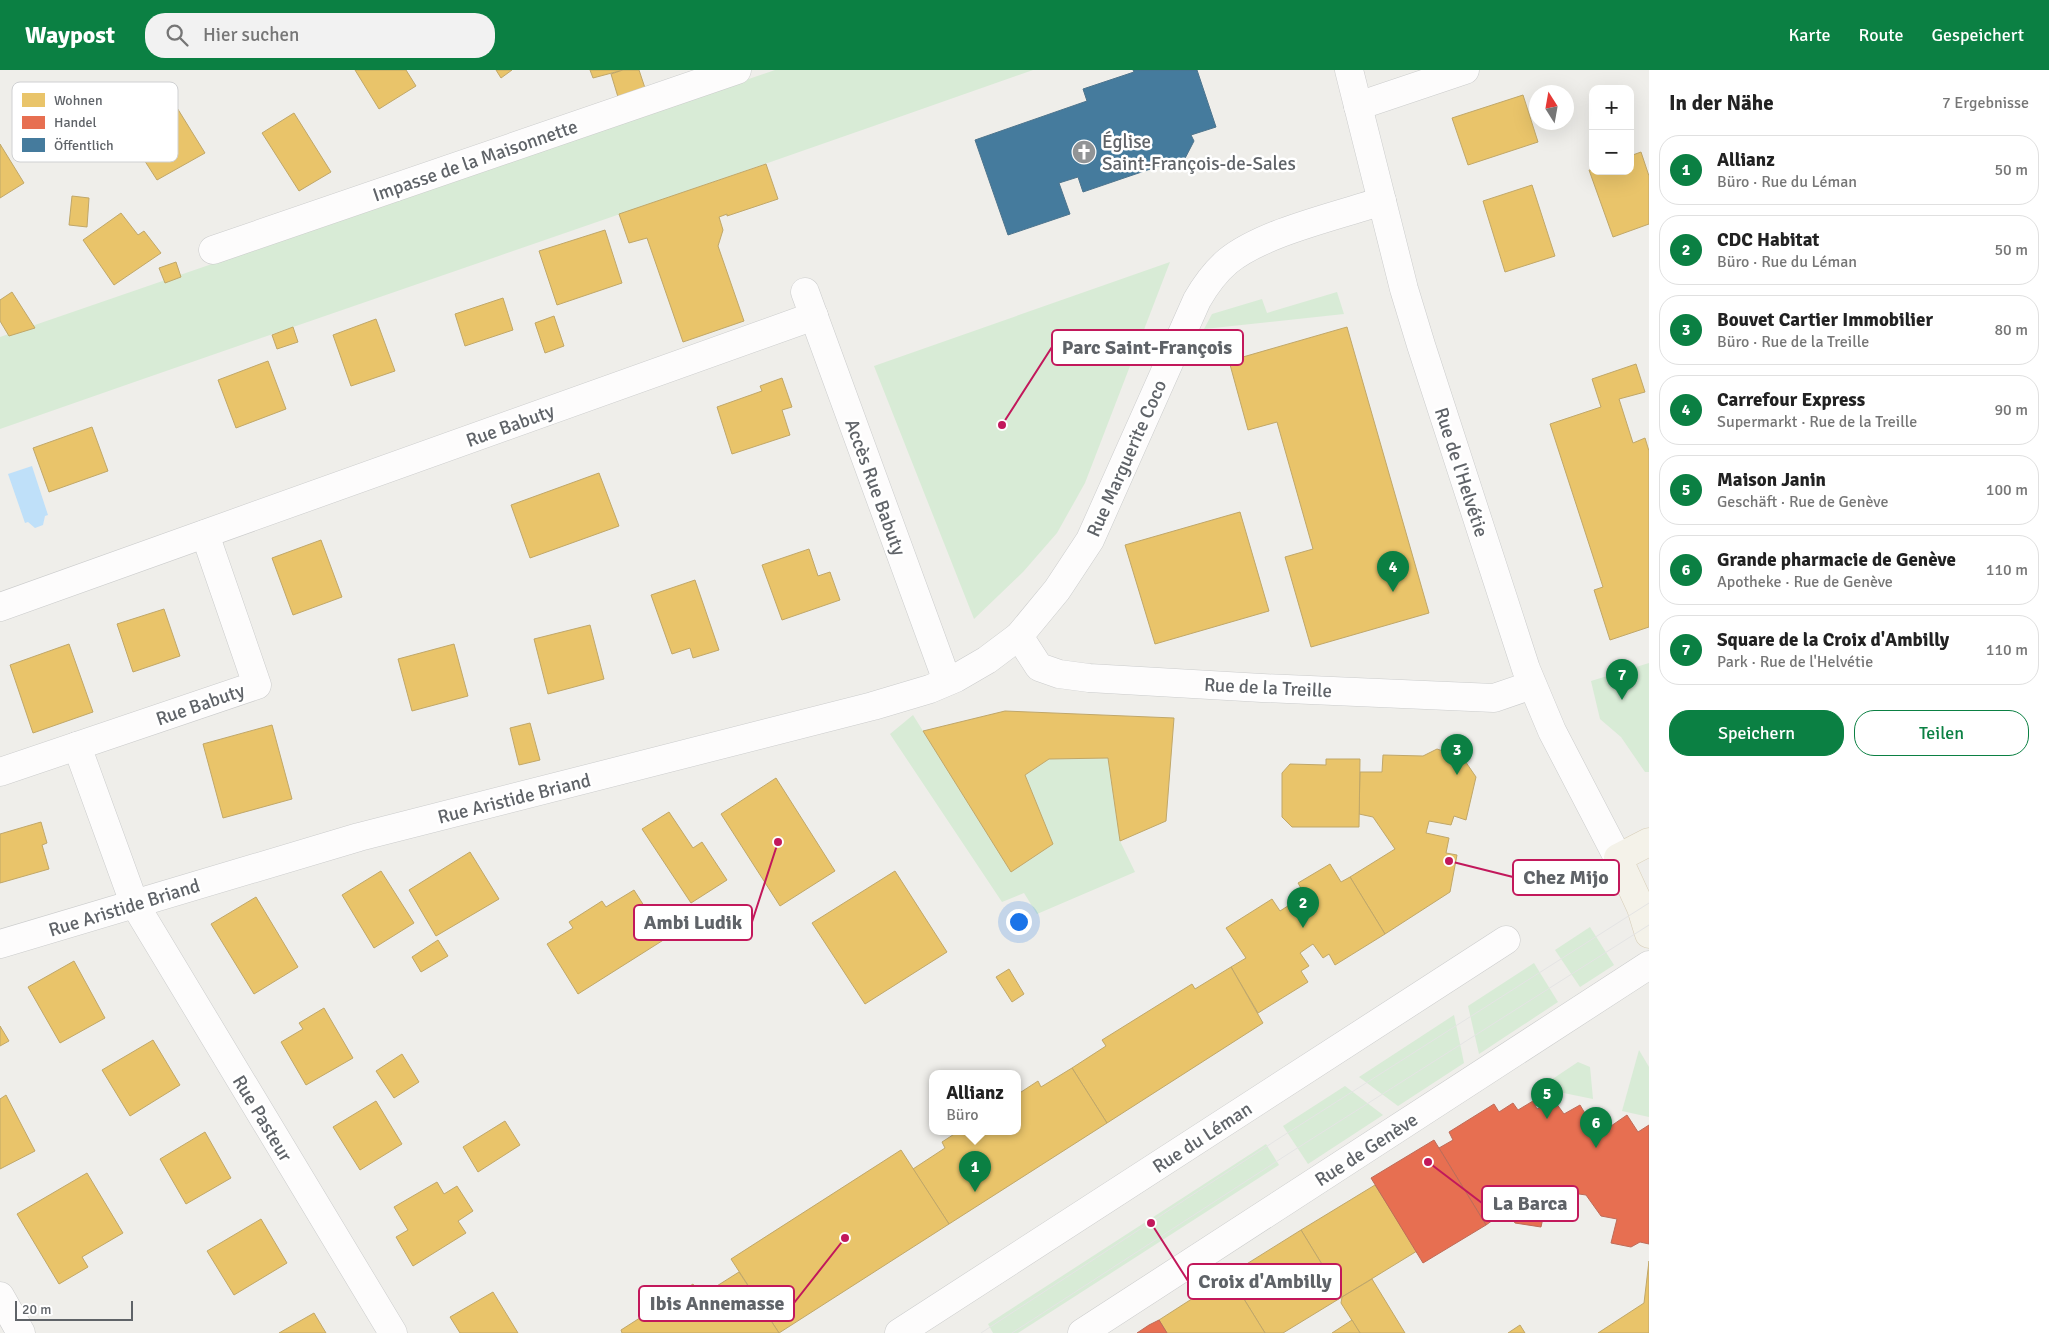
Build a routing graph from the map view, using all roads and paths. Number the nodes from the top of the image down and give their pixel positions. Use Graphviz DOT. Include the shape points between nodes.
graph roads {
  1 [pos="738,70"];
  2 [pos="1349,70"];
  3 [pos="1465,70"];
  4 [pos="1358,106"];
  5 [pos="1382,201"];
  6 [pos="213,250"];
  7 [pos="810,304"];
  8 [pos="206,534"];
  9 [pos="0,607"];
  10 [pos="1019,636"];
  11 [pos="947,682"];
  12 [pos="1532,685"];
  13 [pos="77,746"];
  14 [pos="0,772"];
  15 [pos="1649,842"];
  16 [pos="1618,858"];
  17 [pos="134,903"];
  18 [pos="1649,934"];
  19 [pos="1506,940"];
  20 [pos="0,944"];
  21 [pos="1649,965"];
  22 [pos="0,1296"];
  23 [pos="21,1333"];
  24 [pos="393,1333"];
  25 [pos="899,1333"];
  26 [pos="1082,1333"];
  1 -- 6 [label="street, Impasse de la Maisonnette"];
  2 -- 4 [label="street, Rue de l'Helvétie"];
  3 -- 4 [label="street"];
  4 -- 5 [label="street, Rue de l'Helvétie"];
  5 -- 10 [label="street, Rue Marguerite Coco" via="1253,245 1226,262 1210,280 1197,300 1090,540 1066,579"];
  5 -- 12 [label="street, Rue de l'Helvétie" via="1421,345"];
  7 -- 8 [label="street, Rue Babuty"];
  7 -- 11 [label="street, Accès Rue Babuty"];
  8 -- 9 [label="street, Rue Babuty"];
  8 -- 13 [label="street, Rue Babuty" via="257,685"];
  10 -- 11 [label="street, Rue Aristide Briand" via="987,660"];
  10 -- 12 [label="street, Rue de la Treille" via="1039,667 1059,674 1089,678 1494,698"];
  11 -- 17 [label="street, Rue Aristide Briand" via="873,706 359,837"];
  12 -- 16 [label="street, Rue de l'Helvétie" via="1552,731"];
  13 -- 14 [label="street, Rue Babuty"];
  13 -- 17 [label="street"];
  15 -- 16 [label="main road"];
  16 -- 18 [label="main road"];
  17 -- 20 [label="street, Rue Aristide Briand"];
  17 -- 24 [label="street, Rue Pasteur"];
  19 -- 25 [label="street, Rue du Léman"];
  21 -- 26 [label="street, Rue de Genève"];
  22 -- 23 [label="street"];
}
